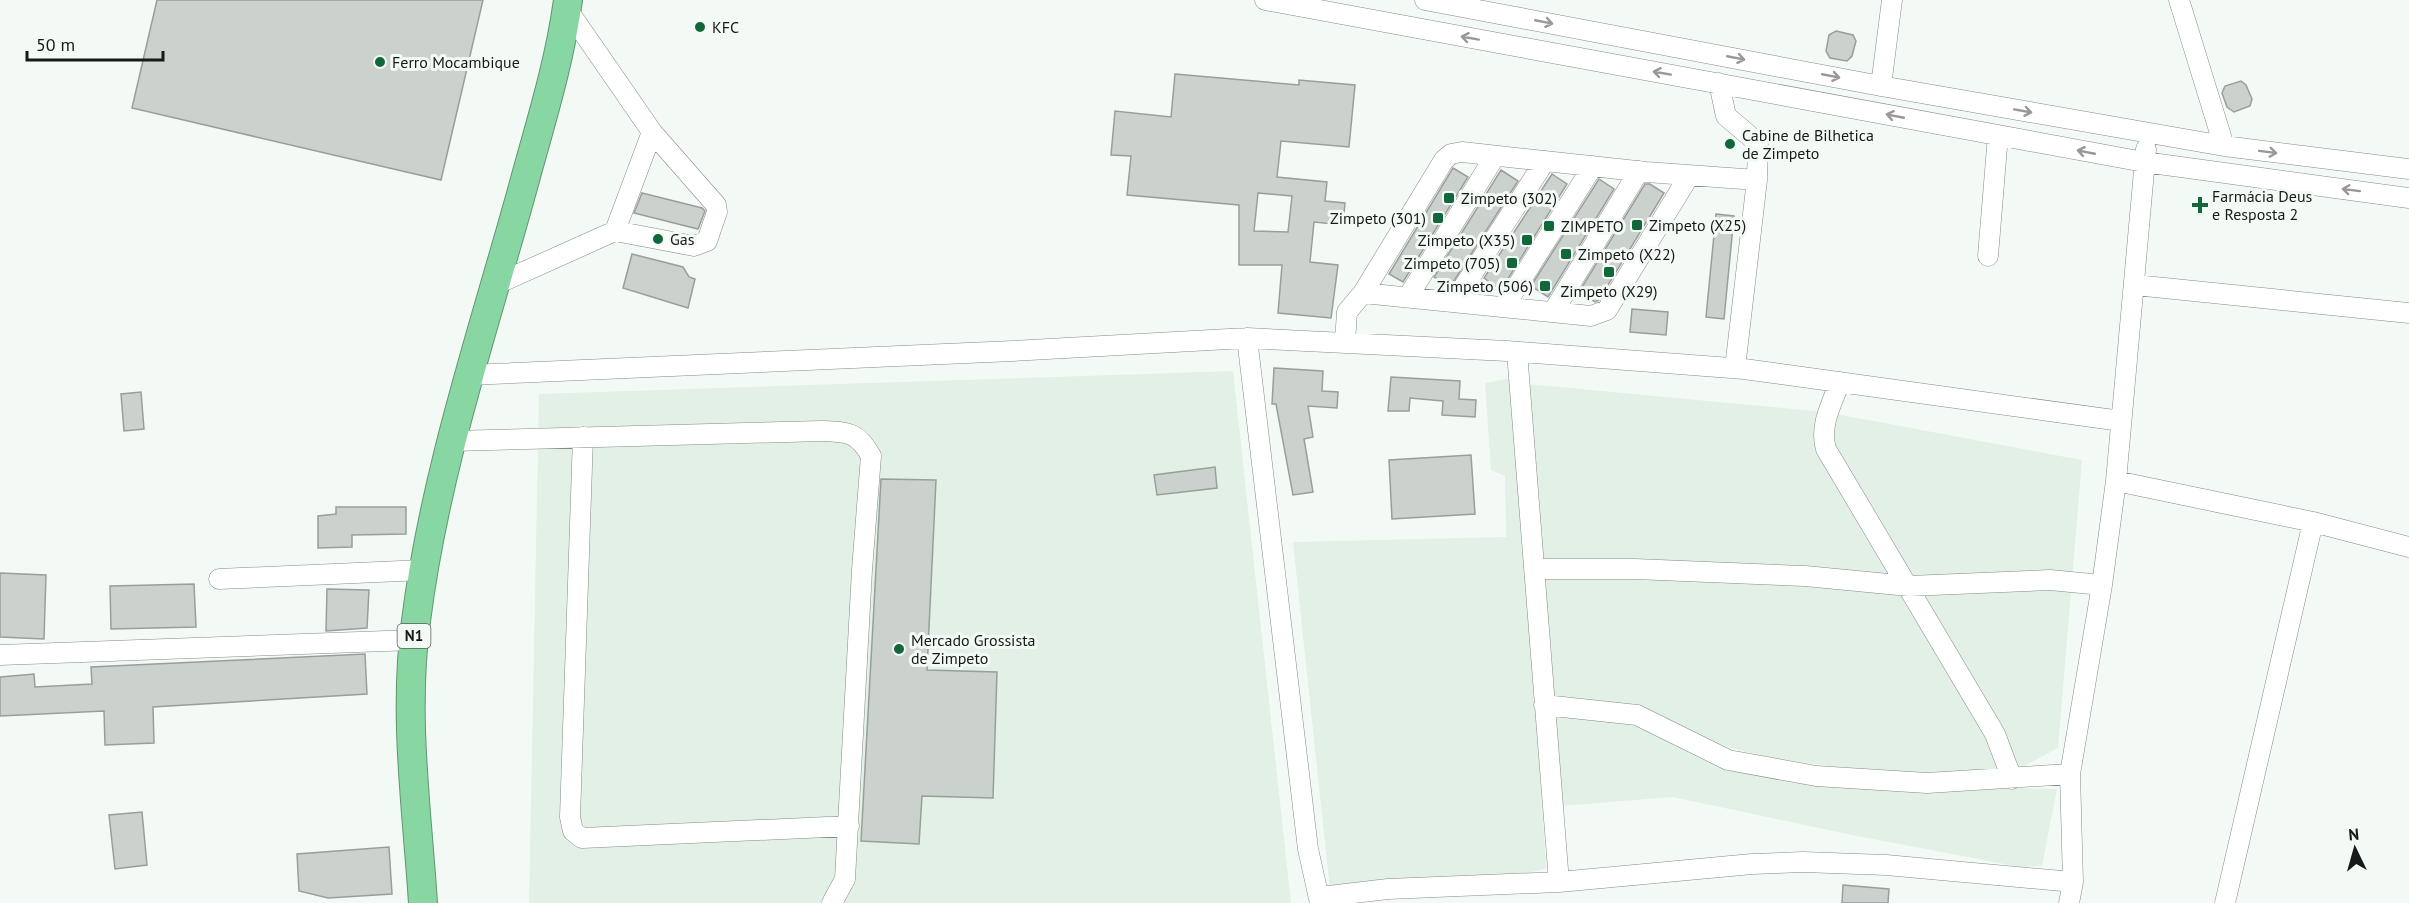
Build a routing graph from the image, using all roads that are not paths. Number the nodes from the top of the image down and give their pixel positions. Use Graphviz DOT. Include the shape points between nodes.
graph roads {
  1 [pos="1265,0"];
  2 [pos="1425,0"];
  3 [pos="1892,0"];
  4 [pos="2179,0"];
  5 [pos="568,4"];
  6 [pos="1719,83"];
  7 [pos="1881,86"];
  8 [pos="652,132"];
  9 [pos="2148,133"];
  10 [pos="1998,135"];
  11 [pos="2224,146"];
  12 [pos="1495,156"];
  13 [pos="1545,161"];
  14 [pos="2144,162"];
  15 [pos="1593,166"];
  16 [pos="2409,169"];
  17 [pos="1639,171"];
  18 [pos="1689,176"];
  19 [pos="1757,180"];
  20 [pos="2409,198"];
  21 [pos="615,231"];
  22 [pos="1988,256"];
  23 [pos="497,284"];
  24 [pos="2134,285"];
  25 [pos="1363,293"];
  26 [pos="1408,297"];
  27 [pos="1454,302"];
  28 [pos="1504,307"];
  29 [pos="1553,312"];
  30 [pos="2409,313"];
  31 [pos="1247,338"];
  32 [pos="1345,342"];
  33 [pos="1517,352"];
  34 [pos="1736,368"];
  35 [pos="468,375"];
  36 [pos="1840,382"];
  37 [pos="2121,421"];
  38 [pos="583,438"];
  39 [pos="452,441"];
  40 [pos="2116,481"];
  41 [pos="2313,522"];
  42 [pos="2409,547"];
  43 [pos="1535,569"];
  44 [pos="424,570"];
  45 [pos="219,579"];
  46 [pos="2102,585"];
  47 [pos="1909,586"];
  48 [pos="414,640"];
  49 [pos="0,655"];
  50 [pos="1544,705"];
  51 [pos="2070,774"];
  52 [pos="2012,779"];
  53 [pos="849,826"];
  54 [pos="1559,882"];
  55 [pos="2073,882"];
  56 [pos="1320,900"];
  57 [pos="423,903"];
  58 [pos="832,903"];
  59 [pos="2069,903"];
  60 [pos="2225,903"];
  6 -- 1 [label="street, one-way"];
  2 -- 7 [label="street, one-way"];
  3 -- 7 [label="street"];
  4 -- 11 [label="street"];
  5 -- 8 [label="street"];
  5 -- 23 [label="highway, N1" via="553,76"];
  10 -- 6 [label="street, one-way"];
  6 -- 19 [label="street" via="1726,116 1758,143"];
  7 -- 9 [label="street, one-way"];
  8 -- 21 [label="street"];
  8 -- 21 [label="street" via="716,205 707,241 694,246"];
  9 -- 11 [label="street"];
  9 -- 14 [label="street"];
  14 -- 10 [label="street, one-way"];
  10 -- 22 [label="street"];
  11 -- 16 [label="street, one-way"];
  12 -- 13 [label="street"];
  12 -- 25 [label="street" via="1462,152 1443,160"];
  12 -- 26 [label="street"];
  13 -- 15 [label="street"];
  13 -- 27 [label="street"];
  20 -- 14 [label="street, one-way"];
  14 -- 24 [label="street"];
  15 -- 17 [label="street"];
  15 -- 28 [label="street"];
  17 -- 18 [label="street"];
  17 -- 29 [label="street"];
  18 -- 19 [label="street"];
  18 -- 29 [label="street" via="1607,310 1591,316"];
  19 -- 34 [label="street"];
  21 -- 23 [label="street"];
  23 -- 35 [label="highway, N1"];
  24 -- 30 [label="street"];
  24 -- 37 [label="street"];
  25 -- 26 [label="street"];
  25 -- 32 [label="street" via="1347,312"];
  26 -- 27 [label="street"];
  27 -- 28 [label="street"];
  28 -- 29 [label="street"];
  31 -- 32 [label="street"];
  31 -- 35 [label="street"];
  31 -- 56 [label="street" via="1308,849"];
  32 -- 33 [label="street"];
  33 -- 34 [label="street"];
  33 -- 43 [label="street"];
  34 -- 36 [label="street"];
  35 -- 39 [label="highway, N1"];
  36 -- 37 [label="street"];
  36 -- 47 [label="street" via="1825,424 1824,440"];
  37 -- 40 [label="street"];
  38 -- 39 [label="street"];
  38 -- 53 [label="street" via="822,431 846,432 862,440 871,456"];
  38 -- 53 [label="street" via="570,817 573,831 582,838"];
  39 -- 44 [label="highway, N1"];
  40 -- 41 [label="street"];
  40 -- 46 [label="street"];
  41 -- 42 [label="street"];
  41 -- 60 [label="street"];
  43 -- 47 [label="street" via="1793,576"];
  43 -- 50 [label="street"];
  44 -- 45 [label="street"];
  44 -- 48 [label="highway, N1"];
  46 -- 47 [label="street" via="2050,580"];
  46 -- 51 [label="street"];
  47 -- 52 [label="street" via="1995,734"];
  48 -- 49 [label="street"];
  48 -- 57 [label="highway, N1" via="411,711"];
  50 -- 52 [label="street" via="1637,715 1728,760 1816,776 1927,783"];
  50 -- 54 [label="street"];
  51 -- 52 [label="street"];
  51 -- 55 [label="street"];
  53 -- 58 [label="street" via="845,879"];
  54 -- 55 [label="street" via="1803,862 1886,865"];
  54 -- 56 [label="street" via="1388,889"];
  55 -- 59 [label="street"];
}
